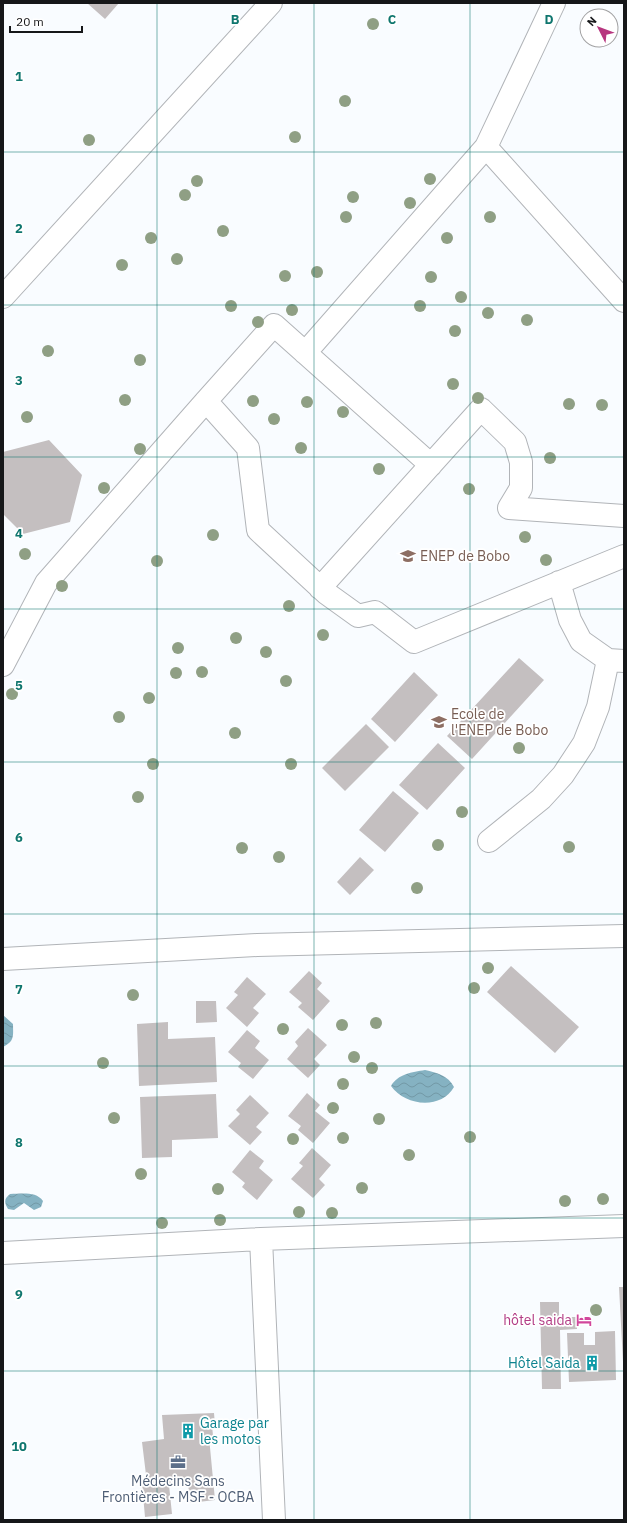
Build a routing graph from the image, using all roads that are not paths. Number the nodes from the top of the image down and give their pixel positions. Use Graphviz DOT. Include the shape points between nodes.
graph roads {
  1 [pos="271,3"];
  2 [pos="554,3"];
  3 [pos="486,147"];
  4 [pos="3,297"];
  5 [pos="624,301"];
  6 [pos="305,353"];
  7 [pos="206,401"];
  8 [pos="431,465"];
  9 [pos="624,516"];
  10 [pos="624,556"];
  11 [pos="559,582"];
  12 [pos="320,588"];
  13 [pos="616,661"];
  14 [pos="3,665"];
  15 [pos="489,841"];
  16 [pos="624,936"];
  17 [pos="3,959"];
  18 [pos="624,1226"];
  19 [pos="261,1239"];
  20 [pos="3,1253"];
  21 [pos="274,1520"];
  1 -- 4 [label="street"];
  2 -- 3 [label="street"];
  3 -- 5 [label="street"];
  3 -- 6 [label="street"];
  6 -- 7 [label="street" via="274,325"];
  6 -- 8 [label="street"];
  7 -- 12 [label="street" via="248,448 258,530"];
  7 -- 14 [label="street" via="46,583"];
  8 -- 9 [label="street" via="482,409 515,442 521,462 521,488 510,508"];
  8 -- 12 [label="street"];
  10 -- 11 [label="street"];
  11 -- 12 [label="street" via="414,642 375,612 358,616"];
  11 -- 13 [label="street" via="570,620 582,641"];
  13 -- 15 [label="street" via="584,743 563,775 542,799"];
  16 -- 17 [label="street" via="257,945"];
  18 -- 19 [label="street"];
  19 -- 20 [label="street"];
  19 -- 21 [label="street"];
}
